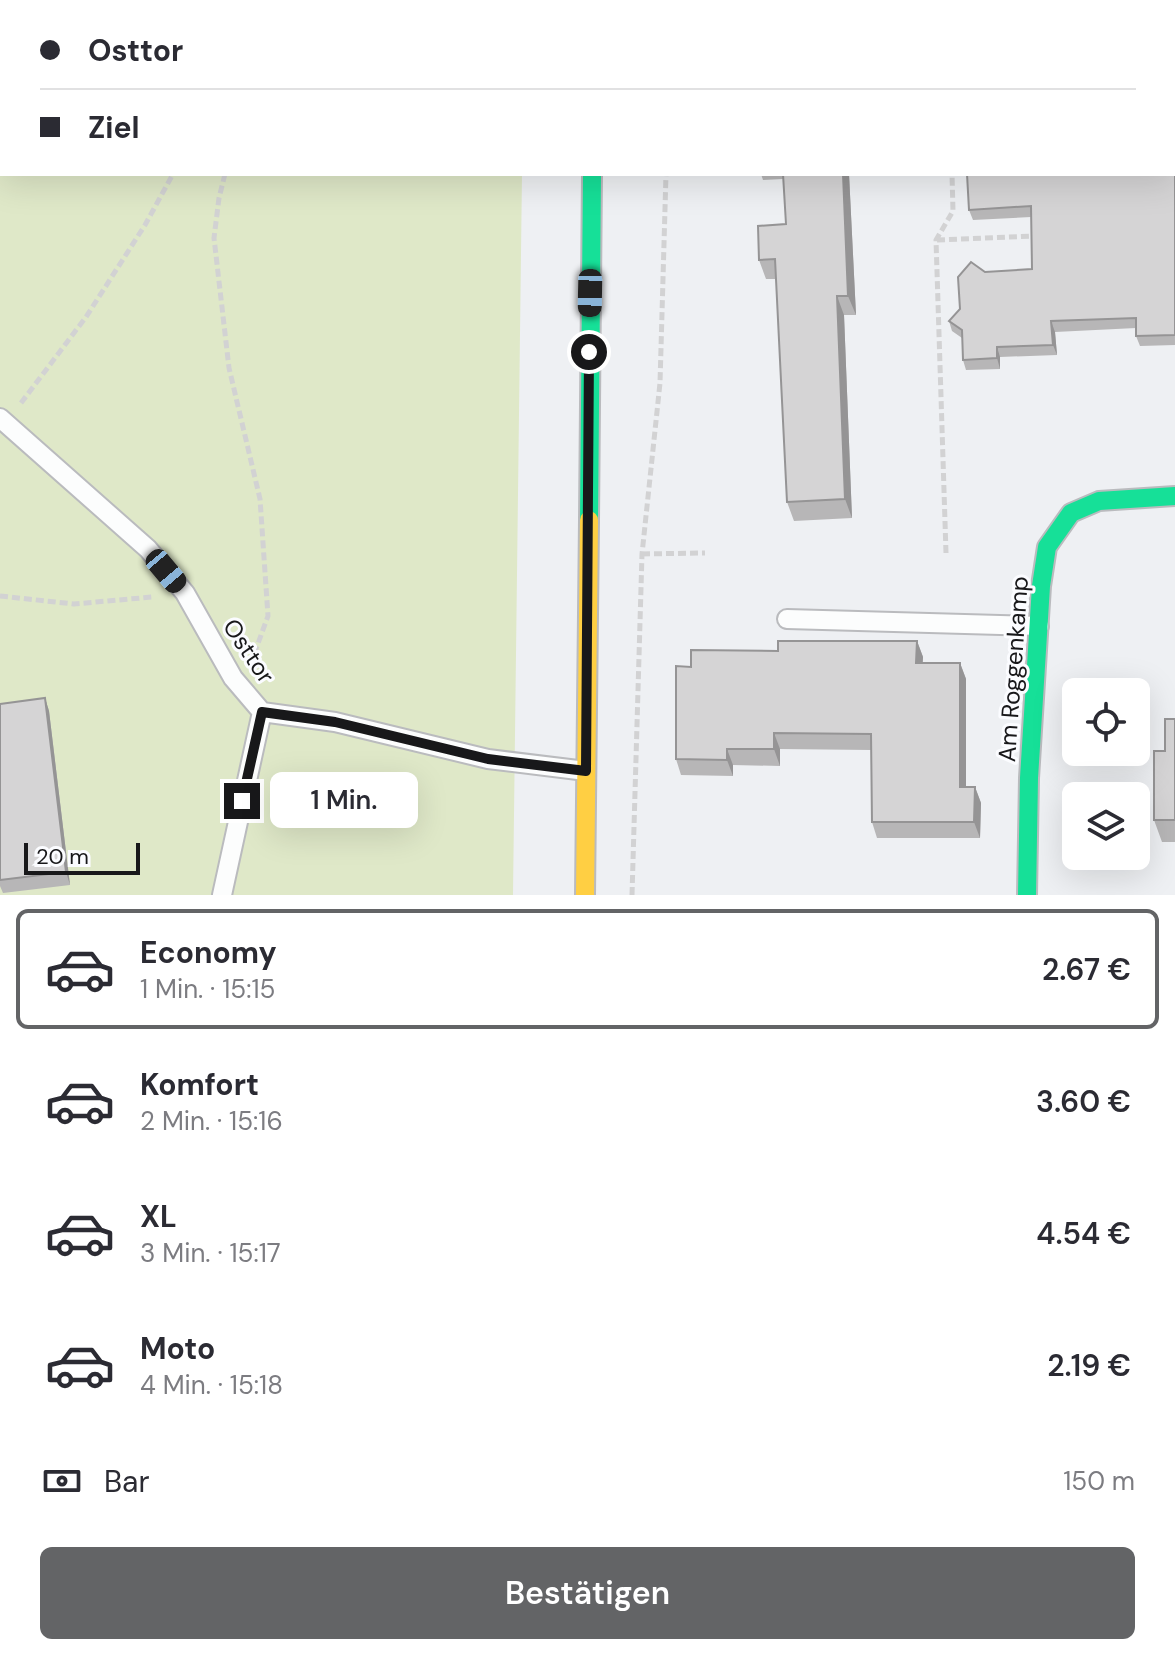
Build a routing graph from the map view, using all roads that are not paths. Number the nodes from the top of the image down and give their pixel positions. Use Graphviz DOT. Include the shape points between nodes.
graph roads {
  1 [pos="592,176"];
  2 [pos="3,421"];
  3 [pos="1175,496"];
  4 [pos="787,619"];
  5 [pos="1039,626"];
  6 [pos="262,712"];
  7 [pos="586,771"];
  8 [pos="222,895"];
  9 [pos="585,895"];
  10 [pos="1027,895"];
  1 -- 7 [label="main road"];
  2 -- 6 [label="lane, Osttor" via="148,549 185,593 233,678"];
  3 -- 5 [label="main road, Am Roggenkamp" via="1099,501 1071,513 1047,547"];
  4 -- 5 [label="lane"];
  5 -- 10 [label="main road, Am Roggenkamp"];
  6 -- 7 [label="lane, Osttor" via="335,722 488,759"];
  6 -- 8 [label="lane"];
  7 -- 9 [label="main road"];
}
